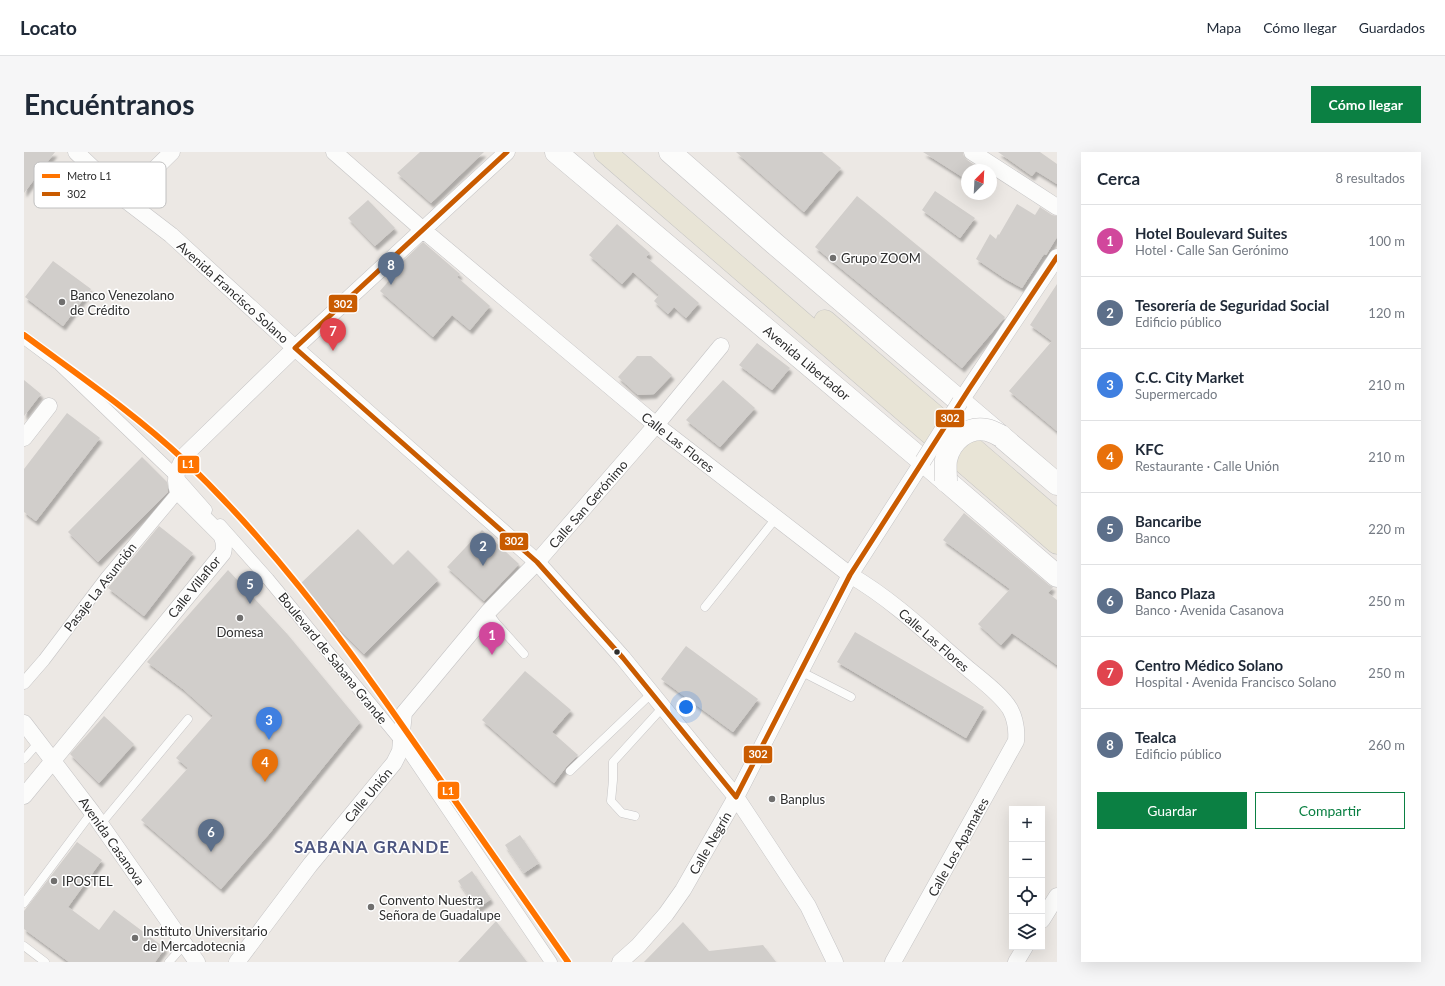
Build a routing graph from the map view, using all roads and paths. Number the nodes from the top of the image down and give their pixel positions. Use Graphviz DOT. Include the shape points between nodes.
graph roads {
  1 [pos="76,152"];
  2 [pos="172,152"];
  3 [pos="334,152"];
  4 [pos="507,152"];
  5 [pos="556,152"];
  6 [pos="606,152"];
  7 [pos="628,152"];
  8 [pos="670,152"];
  9 [pos="972,152"];
  10 [pos="87,162"];
  11 [pos="162,162"];
  12 [pos="1057,207"];
  13 [pos="136,208"];
  14 [pos="422,229"];
  15 [pos="1057,257"];
  16 [pos="24,338"];
  17 [pos="721,346"];
  18 [pos="295,348"];
  19 [pos="960,402"];
  20 [pos="49,406"];
  21 [pos="656,425"];
  22 [pos="1001,436"];
  23 [pos="24,438"];
  24 [pos="923,461"];
  25 [pos="176,476"];
  26 [pos="946,481"];
  27 [pos="1057,484"];
  28 [pos="178,492"];
  29 [pos="776,518"];
  30 [pos="1057,521"];
  31 [pos="1057,543"];
  32 [pos="537,562"];
  33 [pos="850,575"];
  34 [pos="1057,576"];
  35 [pos="705,608"];
  36 [pos="488,612"];
  37 [pos="524,654"];
  38 [pos="800,671"];
  39 [pos="24,683"];
  40 [pos="652,693"];
  41 [pos="850,697"];
  42 [pos="663,707"];
  43 [pos="404,713"];
  44 [pos="188,719"];
  45 [pos="24,723"];
  46 [pos="1018,730"];
  47 [pos="39,742"];
  48 [pos="402,742"];
  49 [pos="24,759"];
  50 [pos="54,760"];
  51 [pos="570,771"];
  52 [pos="24,796"];
  53 [pos="736,797"];
  54 [pos="635,816"];
  55 [pos="96,818"];
  56 [pos="1057,896"];
  57 [pos="24,903"];
  58 [pos="1045,915"];
  59 [pos="24,946"];
  60 [pos="1023,950"];
  61 [pos="191,956"];
  62 [pos="45,962"];
  63 [pos="169,962"];
  64 [pos="237,962"];
  65 [pos="551,962"];
  66 [pos="620,962"];
  67 [pos="835,962"];
  68 [pos="893,962"];
  69 [pos="1016,962"];
  1 -- 10 [label="street, Avenida Francisco Solano"];
  2 -- 11 [label="street"];
  3 -- 14 [label="street, Calle Las Flores"];
  4 -- 14 [label="street"];
  5 -- 24 [label="main road, Avenida Libertador"];
  6 -- 31 [label="main road, Avenida Libertador"];
  7 -- 30 [label="main road"];
  8 -- 19 [label="main road"];
  9 -- 12 [label="street"];
  13 -- 18 [label="street, Avenida Francisco Solano" via="171,235"];
  14 -- 18 [label="street"];
  14 -- 21 [label="street, Calle Las Flores"];
  15 -- 19 [label="street"];
  16 -- 25 [label="street, Boulevard de Sabana Grande" via="59,364"];
  17 -- 21 [label="street, Calle San Gerónimo"];
  18 -- 25 [label="street" via="185,455"];
  18 -- 32 [label="street, Avenida Francisco Solano"];
  19 -- 22 [label="main road"];
  19 -- 24 [label="street, Calle Negrín, bridge"];
  20 -- 23 [label="street"];
  21 -- 29 [label="street, Calle Las Flores"];
  21 -- 32 [label="street, Calle San Gerónimo"];
  22 -- 26 [label="main road, bridge" via="981,430 966,432 958,438 946,459"];
  22 -- 27 [label="main road"];
  24 -- 26 [label="main road, Avenida Libertador"];
  24 -- 33 [label="street, Calle Negrín"];
  25 -- 28 [label="street"];
  25 -- 48 [label="street, Boulevard de Sabana Grande" via="268,579"];
  26 -- 34 [label="main road, Avenida Libertador"];
  28 -- 39 [label="street, Pasaje La Asunción" via="106,578"];
  28 -- 50 [label="street, Calle Villaflor" via="221,534 224,541 223,553"];
  29 -- 33 [label="street, Calle Las Flores"];
  29 -- 35 [label="lane"];
  32 -- 36 [label="street, Calle San Gerónimo"];
  32 -- 40 [label="street, Avenida Francisco Solano"];
  33 -- 38 [label="street, Calle Negrín"];
  33 -- 46 [label="street, Calle Las Flores" via="905,614 996,694 1010,709"];
  36 -- 37 [label="lane"];
  36 -- 43 [label="street, Calle San Gerónimo"];
  38 -- 41 [label="lane"];
  38 -- 53 [label="street, Calle Negrín"];
  40 -- 42 [label="street, Avenida Francisco Solano"];
  40 -- 51 [label="lane"];
  42 -- 53 [label="street, Avenida Francisco Solano"];
  42 -- 54 [label="lane" via="612,762 611,801 622,813"];
  43 -- 48 [label="street, Calle Unión"];
  44 -- 55 [label="lane"];
  45 -- 47 [label="street, Avenida Casanova"];
  46 -- 68 [label="street, Calle Los Apamates" via="1012,750"];
  47 -- 49 [label="lane"];
  47 -- 50 [label="street, Avenida Casanova"];
  48 -- 64 [label="street, Calle Unión" via="394,763 310,865"];
  48 -- 65 [label="street, Boulevard de Sabana Grande"];
  50 -- 52 [label="street, Calle Villaflor"];
  50 -- 55 [label="street, Avenida Casanova"];
  53 -- 66 [label="street, Calle Negrín" via="679,896 643,940"];
  53 -- 67 [label="street, Avenida Francisco Solano" via="808,906"];
  55 -- 57 [label="lane"];
  55 -- 61 [label="street, Avenida Casanova"];
  56 -- 58 [label="street"];
  59 -- 62 [label="lane"];
  60 -- 69 [label="street"];
  61 -- 63 [label="lane"];
}
